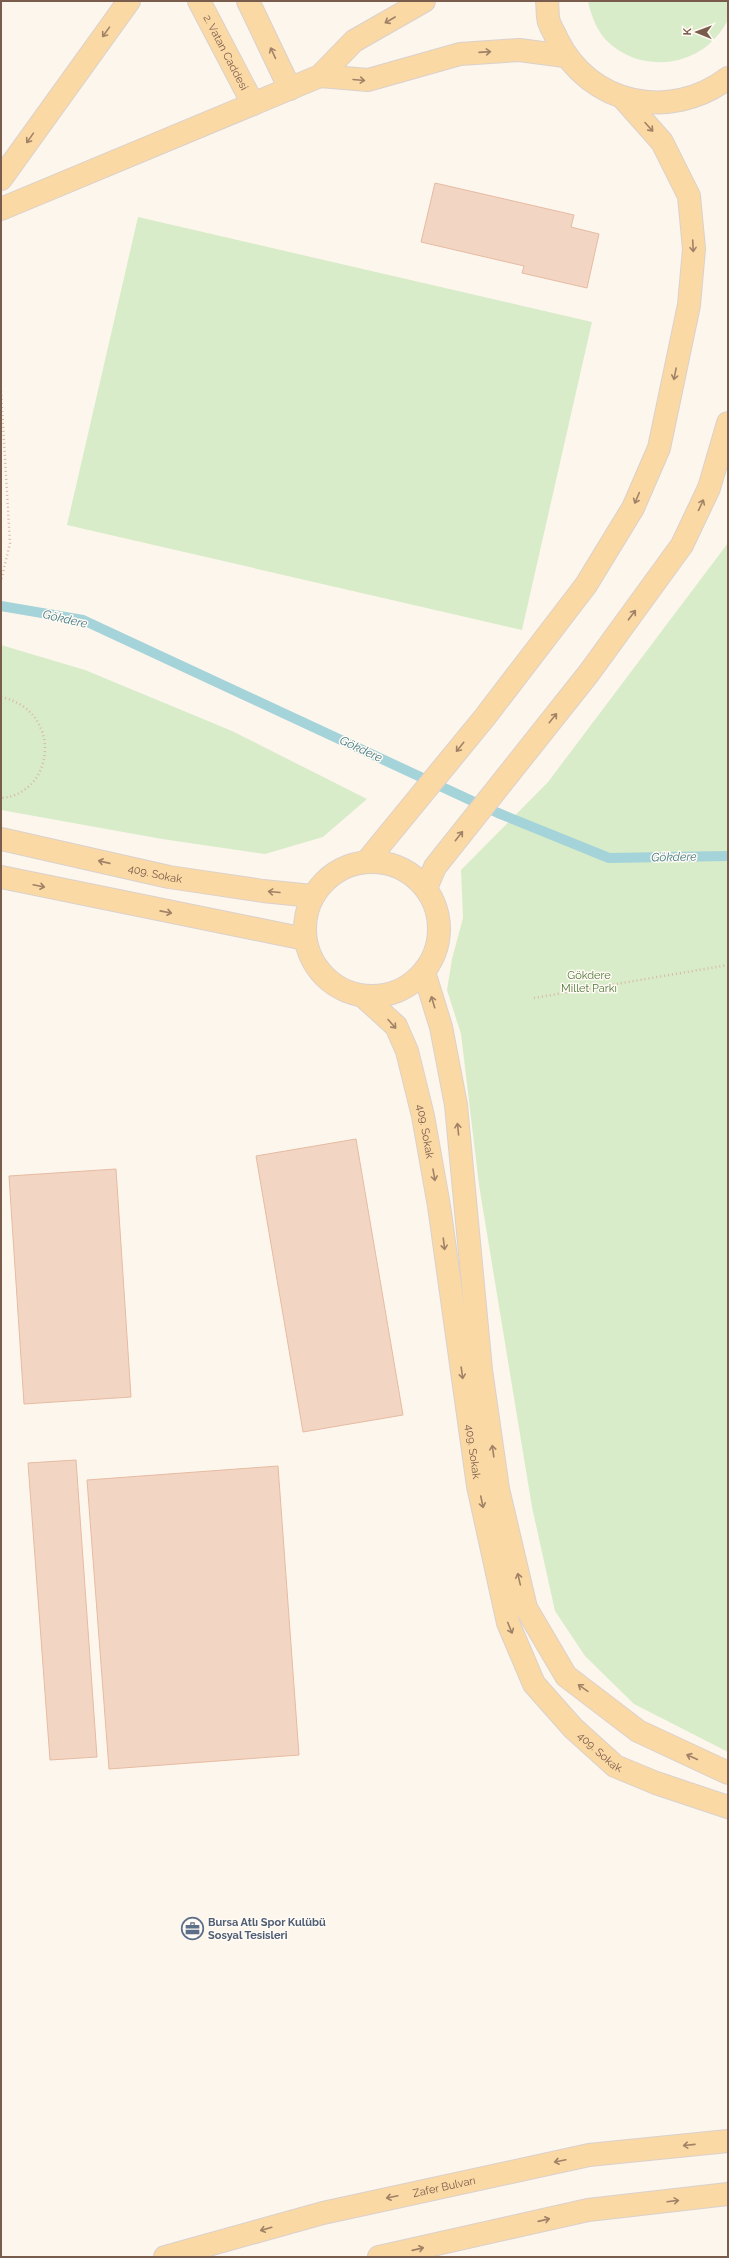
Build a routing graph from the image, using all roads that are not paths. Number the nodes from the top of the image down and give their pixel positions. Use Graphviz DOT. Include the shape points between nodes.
graph roads {
  1 [pos="129,1"];
  2 [pos="199,1"];
  3 [pos="248,1"];
  4 [pos="424,1"];
  5 [pos="547,1"];
  6 [pos="565,56"];
  7 [pos="320,76"];
  8 [pos="728,80"];
  9 [pos="290,89"];
  10 [pos="623,98"];
  11 [pos="253,104"];
  12 [pos="1,179"];
  13 [pos="1,208"];
  14 [pos="728,424"];
  15 [pos="1,839"];
  16 [pos="367,861"];
  17 [pos="1,877"];
  18 [pos="426,888"];
  19 [pos="312,896"];
  20 [pos="305,939"];
  21 [pos="424,972"];
  22 [pos="364,997"];
  23 [pos="728,1773"];
  24 [pos="728,1807"];
  25 [pos="728,2141"];
  26 [pos="728,2194"];
  27 [pos="165,2257"];
  28 [pos="380,2257"];
  1 -- 12 [label="main road, one-way"];
  2 -- 11 [label="main road, 2. Vatan Caddesi"];
  9 -- 3 [label="main road, one-way"];
  4 -- 7 [label="main road, one-way" via="354,41"];
  5 -- 6 [label="main road" via="549,23"];
  7 -- 6 [label="main road, one-way" via="368,80 460,54 519,50"];
  6 -- 10 [label="main road" via="591,82"];
  7 -- 9 [label="main road"];
  8 -- 10 [label="main road" via="695,97 659,104"];
  9 -- 11 [label="main road"];
  10 -- 16 [label="main road, one-way" via="662,142 689,196 694,249 689,306 659,448 634,508 586,585 484,717"];
  11 -- 13 [label="main road"];
  18 -- 14 [label="main road, one-way" via="435,867 626,624 682,545 709,488"];
  19 -- 15 [label="main road, 409. Sokak, one-way" via="169,877"];
  16 -- 18 [label="main road" via="389,863 410,873"];
  16 -- 19 [label="main road" via="345,867 326,879"];
  17 -- 20 [label="main road, one-way"];
  18 -- 21 [label="main road" via="436,908 440,931 435,953"];
  19 -- 20 [label="main road" via="305,917"];
  20 -- 22 [label="main road" via="312,960 325,978 343,991"];
  21 -- 22 [label="main road" via="407,987 387,995"];
  23 -- 21 [label="main road, 409. Sokak, one-way" via="638,1731 566,1676 526,1608 498,1489 481,1370 456,1106 441,1027"];
  22 -- 24 [label="main road, 409. Sokak, one-way" via="396,1026 407,1051 418,1094 439,1206 478,1486 508,1623 534,1684 573,1728 615,1766"];
  25 -- 27 [label="main road, Zafer Bulvarı, one-way" via="589,2155 324,2212"];
  28 -- 26 [label="main road, one-way" via="588,2210"];
}
